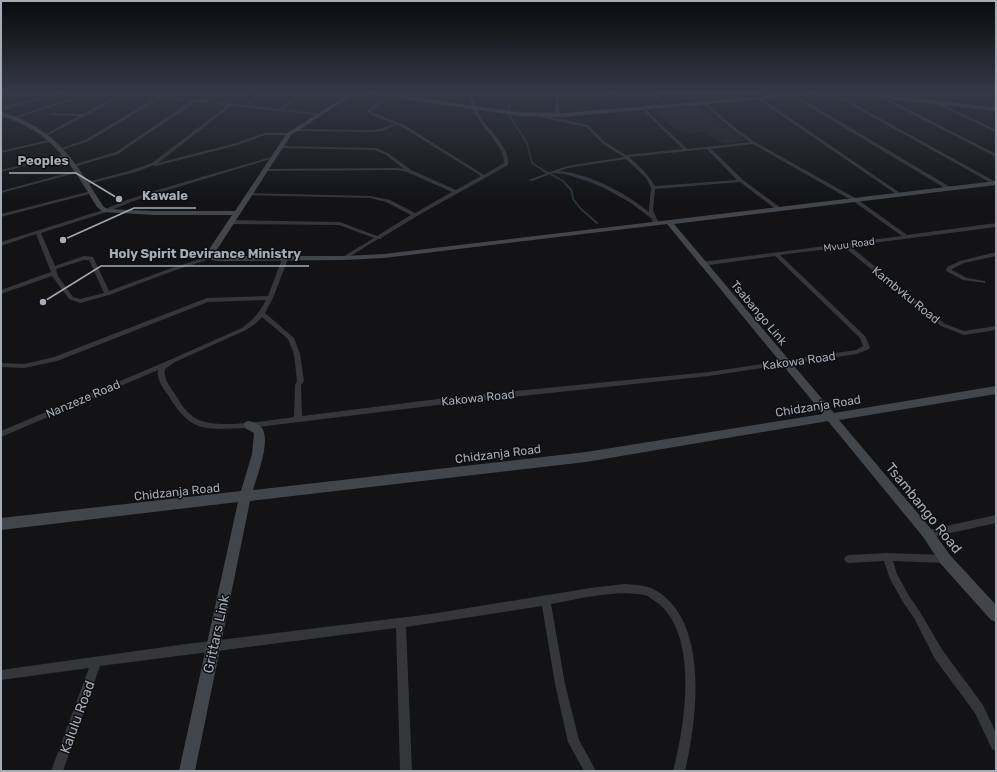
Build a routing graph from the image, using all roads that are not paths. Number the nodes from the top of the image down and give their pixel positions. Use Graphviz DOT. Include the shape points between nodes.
graph roads {
  1 [pos="38,129"];
  2 [pos="62,129"];
  3 [pos="107,129"];
  4 [pos="152,129"];
  5 [pos="199,129"];
  6 [pos="384,129"];
  7 [pos="408,129"];
  8 [pos="487,129"];
  9 [pos="591,129"];
  10 [pos="665,129"];
  11 [pos="734,129"];
  12 [pos="804,129"];
  13 [pos="849,129"];
  14 [pos="897,129"];
  15 [pos="944,129"];
  16 [pos="295,130"];
  17 [pos="289,134"];
  18 [pos="49,137"];
  19 [pos="754,143"];
  20 [pos="280,147"];
  21 [pos="707,147"];
  22 [pos="685,149"];
  23 [pos="1,152"];
  24 [pos="64,152"];
  25 [pos="996,156"];
  26 [pos="626,157"];
  27 [pos="272,158"];
  28 [pos="148,167"];
  29 [pos="76,169"];
  30 [pos="265,170"];
  31 [pos="1,171"];
  32 [pos="408,171"];
  33 [pos="554,172"];
  34 [pos="483,176"];
  35 [pos="530,180"];
  36 [pos="741,181"];
  37 [pos="995,183"];
  38 [pos="86,184"];
  39 [pos="653,188"];
  40 [pos="950,189"];
  41 [pos="1,192"];
  42 [pos="91,192"];
  43 [pos="456,192"];
  44 [pos="248,194"];
  45 [pos="901,194"];
  46 [pos="855,200"];
  47 [pos="779,209"];
  48 [pos="105,211"];
  49 [pos="236,213"];
  50 [pos="415,215"];
  51 [pos="1,216"];
  52 [pos="230,222"];
  53 [pos="656,222"];
  54 [pos="670,223"];
  55 [pos="996,225"];
  56 [pos="38,232"];
  57 [pos="905,236"];
  58 [pos="379,238"];
  59 [pos="1,244"];
  60 [pos="845,245"];
  61 [pos="776,254"];
  62 [pos="996,254"];
  63 [pos="211,257"];
  64 [pos="344,258"];
  65 [pos="285,259"];
  66 [pos="702,264"];
  67 [pos="53,270"];
  68 [pos="983,282"];
  69 [pos="1,292"];
  70 [pos="107,294"];
  71 [pos="270,298"];
  72 [pos="262,314"];
  73 [pos="996,328"];
  74 [pos="785,363"];
  75 [pos="165,364"];
  76 [pos="1,365"];
  77 [pos="996,390"];
  78 [pos="298,418"];
  79 [pos="832,418"];
  80 [pos="249,425"];
  81 [pos="1,434"];
  82 [pos="245,497"];
  83 [pos="996,519"];
  84 [pos="1,524"];
  85 [pos="928,534"];
  86 [pos="887,557"];
  87 [pos="849,559"];
  88 [pos="945,559"];
  89 [pos="546,601"];
  90 [pos="996,615"];
  91 [pos="401,623"];
  92 [pos="214,646"];
  93 [pos="96,662"];
  94 [pos="1,675"];
  95 [pos="996,745"];
  96 [pos="57,771"];
  97 [pos="187,771"];
  98 [pos="406,771"];
  99 [pos="590,771"];
  100 [pos="679,771"];
  1 -- 18 [label="street"];
  2 -- 18 [label="street"];
  3 -- 24 [label="street"];
  4 -- 29 [label="street" via="117,153"];
  5 -- 28 [label="street"];
  6 -- 16 [label="street"];
  7 -- 34 [label="street"];
  8 -- 34 [label="street" via="507,162"];
  9 -- 26 [label="street" via="604,143"];
  10 -- 22 [label="street"];
  11 -- 19 [label="street"];
  12 -- 45 [label="street"];
  13 -- 40 [label="street"];
  14 -- 37 [label="street"];
  15 -- 25 [label="street"];
  16 -- 17 [label="street"];
  17 -- 20 [label="street"];
  17 -- 28 [label="street" via="265,134 237,144"];
  18 -- 23 [label="street"];
  18 -- 24 [label="street"];
  19 -- 21 [label="street"];
  19 -- 46 [label="street"];
  20 -- 27 [label="street"];
  20 -- 32 [label="street" via="376,149 387,154"];
  21 -- 22 [label="street"];
  21 -- 36 [label="street"];
  22 -- 26 [label="street"];
  24 -- 29 [label="street"];
  24 -- 31 [label="street"];
  26 -- 33 [label="street"];
  26 -- 39 [label="street" via="645,174"];
  27 -- 30 [label="street"];
  27 -- 48 [label="street" via="156,192"];
  28 -- 38 [label="street"];
  29 -- 38 [label="street"];
  29 -- 41 [label="street"];
  30 -- 32 [label="street"];
  30 -- 44 [label="street"];
  32 -- 43 [label="street"];
  33 -- 35 [label="street"];
  33 -- 53 [label="street" via="573,174 634,202"];
  34 -- 43 [label="street"];
  36 -- 39 [label="street"];
  36 -- 47 [label="street"];
  37 -- 40 [label="street"];
  38 -- 42 [label="street"];
  39 -- 53 [label="street" via="652,210"];
  40 -- 45 [label="street"];
  42 -- 48 [label="street"];
  42 -- 51 [label="street"];
  43 -- 50 [label="street"];
  44 -- 49 [label="street"];
  44 -- 50 [label="street" via="370,197 388,201"];
  45 -- 46 [label="street"];
  46 -- 47 [label="street"];
  46 -- 57 [label="street"];
  47 -- 54 [label="street"];
  48 -- 49 [label="street"];
  48 -- 56 [label="street"];
  49 -- 52 [label="street"];
  50 -- 58 [label="street"];
  52 -- 58 [label="street" via="340,224"];
  52 -- 63 [label="street"];
  53 -- 54 [label="street"];
  53 -- 64 [label="street" via="428,251"];
  54 -- 66 [label="street, Tsabango Link"];
  55 -- 57 [label="street, Mvuu Road"];
  56 -- 59 [label="street"];
  56 -- 67 [label="street"];
  57 -- 60 [label="street, Mvuu Road"];
  58 -- 64 [label="street"];
  60 -- 61 [label="street, Mvuu Road"];
  60 -- 73 [label="street, Kambvku Road" via="943,325 964,333"];
  61 -- 66 [label="street, Mvuu Road"];
  61 -- 74 [label="street, Kakowa Road" via="863,336 867,347 857,352"];
  62 -- 68 [label="street" via="962,262 949,270 958,277"];
  63 -- 65 [label="street"];
  63 -- 70 [label="street"];
  64 -- 65 [label="street"];
  65 -- 71 [label="street"];
  66 -- 74 [label="street, Tsabango Link"];
  67 -- 69 [label="street"];
  67 -- 70 [label="street" via="74,300"];
  67 -- 70 [label="street" via="84,258 91,258"];
  71 -- 72 [label="street"];
  71 -- 76 [label="street" via="207,300 55,359 24,366"];
  72 -- 75 [label="street" via="244,329"];
  72 -- 78 [label="street" via="291,338 297,354 301,381 298,385"];
  74 -- 78 [label="street, Kakowa Road" via="708,374"];
  74 -- 79 [label="street, Tsabango Link"];
  75 -- 80 [label="street, Kakowa Road" via="161,377 188,417 209,426"];
  75 -- 81 [label="street, Nanzeze Road"];
  77 -- 79 [label="street, Chidzanja Road"];
  78 -- 80 [label="street, Kakowa Road"];
  79 -- 82 [label="street, Chidzanja Road" via="586,457"];
  79 -- 85 [label="street, Tsambango Road"];
  80 -- 82 [label="street, Grittars Link" via="259,432 259,438"];
  82 -- 84 [label="street, Chidzanja Road"];
  82 -- 92 [label="street, Grittars Link"];
  83 -- 85 [label="street"];
  85 -- 88 [label="street, Tsambango Road"];
  86 -- 87 [label="street"];
  86 -- 88 [label="street"];
  86 -- 95 [label="street" via="893,576 906,599 939,655 979,709"];
  88 -- 90 [label="street, Tsambango Road"];
  89 -- 91 [label="street"];
  89 -- 99 [label="street" via="560,684 574,742"];
  89 -- 100 [label="street" via="597,591 629,589 650,592 664,601 677,618 687,646 690,705"];
  91 -- 92 [label="street"];
  91 -- 98 [label="street"];
  92 -- 93 [label="street"];
  92 -- 97 [label="street, Grittars Link"];
  93 -- 94 [label="street"];
  93 -- 96 [label="street, Kalulu Road"];
}
